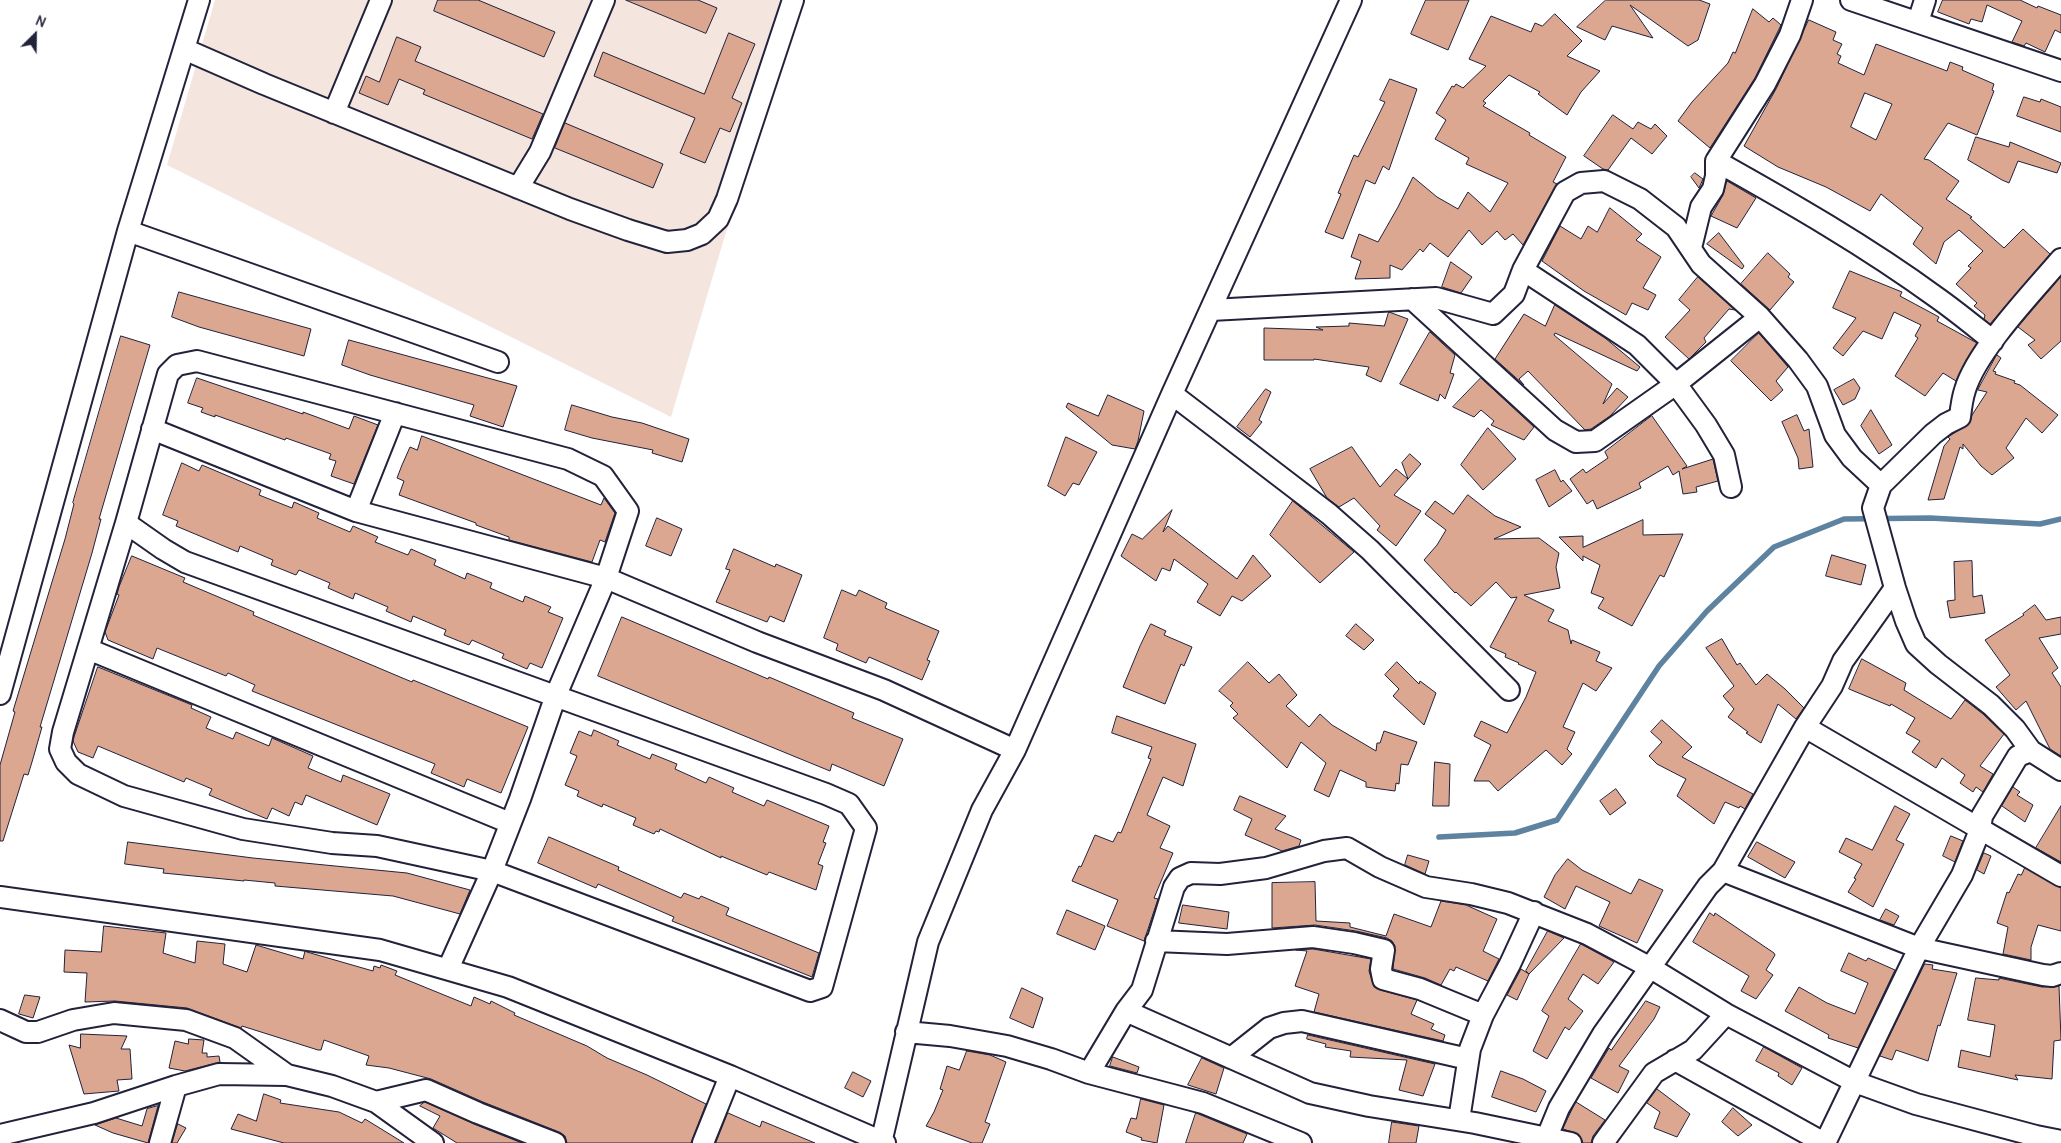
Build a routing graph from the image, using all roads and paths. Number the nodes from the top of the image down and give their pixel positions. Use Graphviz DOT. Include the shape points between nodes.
graph roads {
  1 [pos="199,0"];
  2 [pos="381,0"];
  3 [pos="604,0"];
  4 [pos="793,0"];
  5 [pos="1351,0"];
  6 [pos="1802,0"];
  7 [pos="1851,0"];
  8 [pos="1924,0"];
  9 [pos="1918,22"];
  10 [pos="184,48"];
  11 [pos="2061,71"];
  12 [pos="334,113"];
  13 [pos="1716,161"];
  14 [pos="518,188"];
  15 [pos="128,231"];
  16 [pos="1691,248"];
  17 [pos="2061,259"];
  18 [pos="1523,270"];
  19 [pos="1412,299"];
  20 [pos="1211,310"];
  21 [pos="1760,317"];
  22 [pos="1993,341"];
  23 [pos="498,362"];
  24 [pos="1676,384"];
  25 [pos="1172,394"];
  26 [pos="396,413"];
  27 [pos="152,429"];
  28 [pos="1881,485"];
  29 [pos="1731,487"];
  30 [pos="356,510"];
  31 [pos="126,523"];
  32 [pos="606,578"];
  33 [pos="1895,588"];
  34 [pos="88,649"];
  35 [pos="1509,690"];
  36 [pos="0,694"];
  37 [pos="556,695"];
  38 [pos="1805,727"];
  39 [pos="1015,750"];
  40 [pos="2032,751"];
  41 [pos="2061,770"];
  42 [pos="510,822"];
  43 [pos="1980,830"];
  44 [pos="492,871"];
  45 [pos="1723,871"];
  46 [pos="2061,876"];
  47 [pos="0,897"];
  48 [pos="1534,912"];
  49 [pos="1156,940"];
  50 [pos="1920,948"];
  51 [pos="1651,968"];
  52 [pos="448,969"];
  53 [pos="2061,973"];
  54 [pos="1126,1011"];
  55 [pos="1726,1014"];
  56 [pos="1483,1015"];
  57 [pos="0,1020"];
  58 [pos="906,1032"];
  59 [pos="1231,1058"];
  60 [pos="1468,1059"];
  61 [pos="1675,1060"];
  62 [pos="1089,1073"];
  63 [pos="286,1075"];
  64 [pos="730,1076"];
  65 [pos="1855,1082"];
  66 [pos="176,1086"];
  67 [pos="376,1102"];
  68 [pos="1459,1120"];
  69 [pos="5,1130"];
  70 [pos="1547,1137"];
  71 [pos="2061,1141"];
  72 [pos="882,1142"];
  73 [pos="160,1143"];
  74 [pos="432,1143"];
  75 [pos="555,1143"];
  76 [pos="702,1143"];
  77 [pos="1301,1143"];
  78 [pos="1571,1143"];
  79 [pos="1604,1143"];
  80 [pos="1824,1143"];
  1 -- 10 [label="street"];
  2 -- 12 [label="street"];
  3 -- 14 [label="street" via="540,152"];
  4 -- 14 [label="street" via="727,199 718,219 702,234 687,240 667,242"];
  5 -- 20 [label="street"];
  6 -- 13 [label="street" via="1790,35 1765,84"];
  7 -- 9 [label="street"];
  8 -- 9 [label="street"];
  9 -- 11 [label="street"];
  10 -- 12 [label="street"];
  10 -- 15 [label="street"];
  12 -- 14 [label="street"];
  13 -- 16 [label="street" via="1713,189 1701,207"];
  13 -- 22 [label="street" via="1795,204 1890,265"];
  15 -- 23 [label="street"];
  15 -- 36 [label="street"];
  16 -- 18 [label="street" via="1676,227 1640,199 1604,181 1581,183 1565,192"];
  16 -- 21 [label="street" via="1701,264"];
  17 -- 22 [label="street"];
  18 -- 19 [label="street" via="1514,294 1493,314 1436,298"];
  18 -- 24 [label="street" via="1637,345"];
  19 -- 20 [label="street"];
  19 -- 24 [label="street" via="1555,430 1576,442 1595,441"];
  20 -- 25 [label="street"];
  21 -- 24 [label="street"];
  21 -- 28 [label="street" via="1817,386 1835,434 1852,458"];
  22 -- 28 [label="street" via="1965,390 1960,417 1933,434"];
  24 -- 29 [label="street" via="1724,455"];
  25 -- 35 [label="street" via="1329,514 1370,550"];
  25 -- 39 [label="street"];
  26 -- 27 [label="street" via="197,361 178,365 168,374"];
  26 -- 30 [label="street"];
  26 -- 32 [label="street" via="568,459 603,476 628,510"];
  27 -- 30 [label="street"];
  27 -- 31 [label="street"];
  28 -- 33 [label="street" via="1873,508"];
  30 -- 32 [label="street"];
  31 -- 34 [label="street"];
  31 -- 37 [label="street" via="185,562"];
  32 -- 37 [label="street"];
  32 -- 39 [label="street" via="757,642 884,690"];
  33 -- 38 [label="street" via="1843,661 1832,686"];
  33 -- 40 [label="street" via="1916,644 1991,705"];
  34 -- 42 [label="street"];
  34 -- 44 [label="street" via="62,732 60,749 66,762 78,774 124,796 243,829 332,843 377,846"];
  37 -- 42 [label="street"];
  37 -- 44 [label="street" via="849,804 866,828 822,988 810,991"];
  38 -- 43 [label="street"];
  38 -- 45 [label="street"];
  39 -- 58 [label="street" via="982,810 928,942"];
  40 -- 41 [label="street"];
  40 -- 43 [label="street" via="2018,756 1982,816"];
  42 -- 44 [label="street"];
  43 -- 46 [label="street"];
  43 -- 50 [label="street" via="1962,875"];
  44 -- 52 [label="street"];
  45 -- 50 [label="street"];
  45 -- 51 [label="street" via="1708,886"];
  47 -- 52 [label="street" via="380,950"];
  48 -- 49 [label="street" via="1470,894 1426,887 1347,848 1324,851 1266,868 1220,874 1190,873 1180,878 1174,887"];
  48 -- 51 [label="street" via="1587,934"];
  48 -- 56 [label="street"];
  49 -- 54 [label="street" via="1142,990"];
  49 -- 56 [label="street" via="1226,944 1313,937 1354,943 1384,950 1383,979"];
  50 -- 53 [label="street" via="2042,975"];
  50 -- 65 [label="street"];
  51 -- 55 [label="street"];
  51 -- 70 [label="street" via="1603,1034 1559,1108"];
  52 -- 64 [label="street" via="508,987"];
  54 -- 59 [label="street"];
  54 -- 62 [label="street"];
  55 -- 61 [label="street" via="1693,1050"];
  55 -- 65 [label="street"];
  56 -- 60 [label="street"];
  57 -- 63 [label="street" via="26,1032 38,1032 73,1020 114,1013 186,1020 235,1038"];
  58 -- 62 [label="street" via="1007,1046"];
  58 -- 72 [label="street"];
  59 -- 60 [label="street" via="1269,1028 1302,1021"];
  59 -- 68 [label="street" via="1310,1093"];
  60 -- 68 [label="street"];
  61 -- 79 [label="street" via="1654,1073"];
  61 -- 80 [label="street"];
  62 -- 77 [label="street" via="1203,1103"];
  63 -- 66 [label="street" via="219,1074"];
  63 -- 67 [label="street" via="332,1086"];
  64 -- 72 [label="street"];
  64 -- 76 [label="street"];
  65 -- 71 [label="street" via="1916,1104"];
  65 -- 80 [label="street"];
  66 -- 69 [label="street" via="94,1113"];
  66 -- 73 [label="street"];
  67 -- 74 [label="street"];
  67 -- 75 [label="street" via="426,1090"];
  68 -- 70 [label="street"];
  70 -- 78 [label="street"];
}
